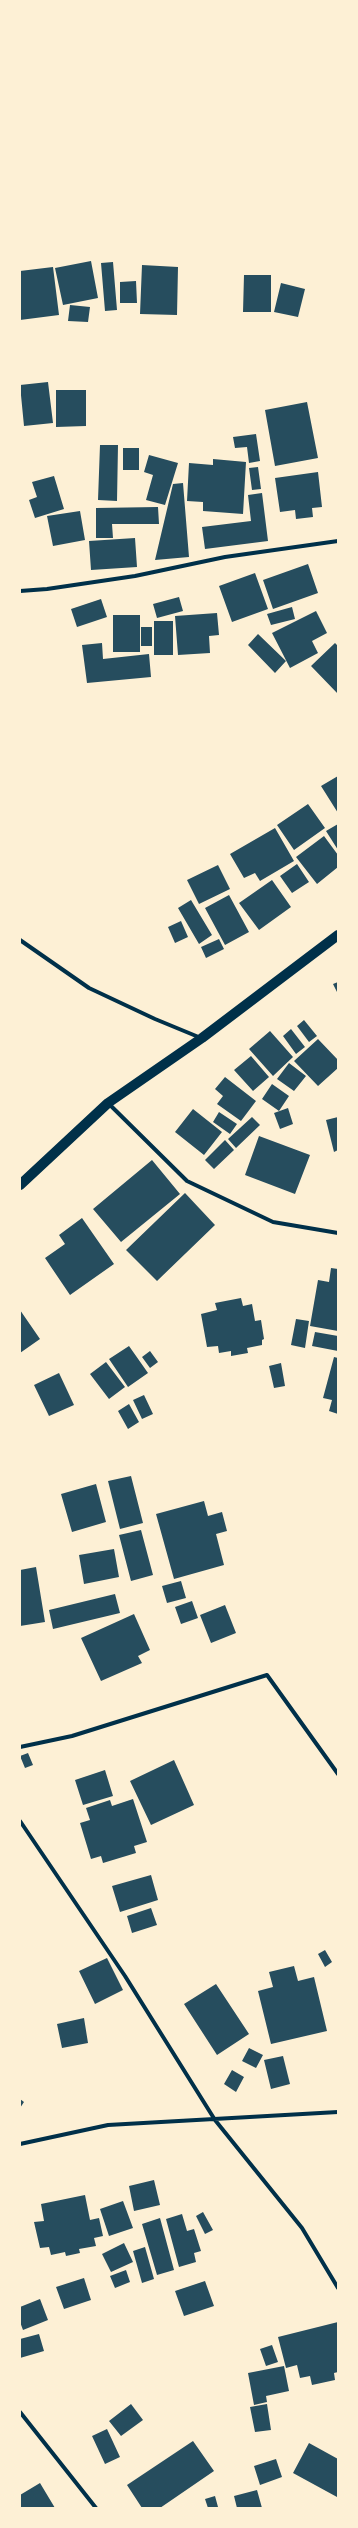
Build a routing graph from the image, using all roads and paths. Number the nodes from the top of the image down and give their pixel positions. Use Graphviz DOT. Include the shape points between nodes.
graph roads {
  1 [pos="338,541"];
  2 [pos="20,591"];
  3 [pos="338,935"];
  4 [pos="20,940"];
  5 [pos="202,1038"];
  6 [pos="108,1103"];
  7 [pos="20,1185"];
  8 [pos="338,1233"];
  9 [pos="20,1747"];
  10 [pos="338,1774"];
  11 [pos="20,1821"];
  12 [pos="338,2112"];
  13 [pos="215,2120"];
  14 [pos="20,2144"];
  15 [pos="338,2288"];
  16 [pos="20,2412"];
  17 [pos="96,2508"];
  1 -- 2 [label="street" via="224,557 47,590"];
  3 -- 5 [label="main road"];
  4 -- 5 [label="street" via="89,988"];
  5 -- 6 [label="main road"];
  6 -- 7 [label="main road"];
  6 -- 8 [label="street" via="187,1181 273,1222"];
  9 -- 10 [label="street" via="72,1736 267,1675"];
  11 -- 13 [label="street" via="125,1976"];
  12 -- 13 [label="street"];
  13 -- 14 [label="street" via="108,2125"];
  13 -- 15 [label="street" via="302,2228"];
  16 -- 17 [label="street"];
}
